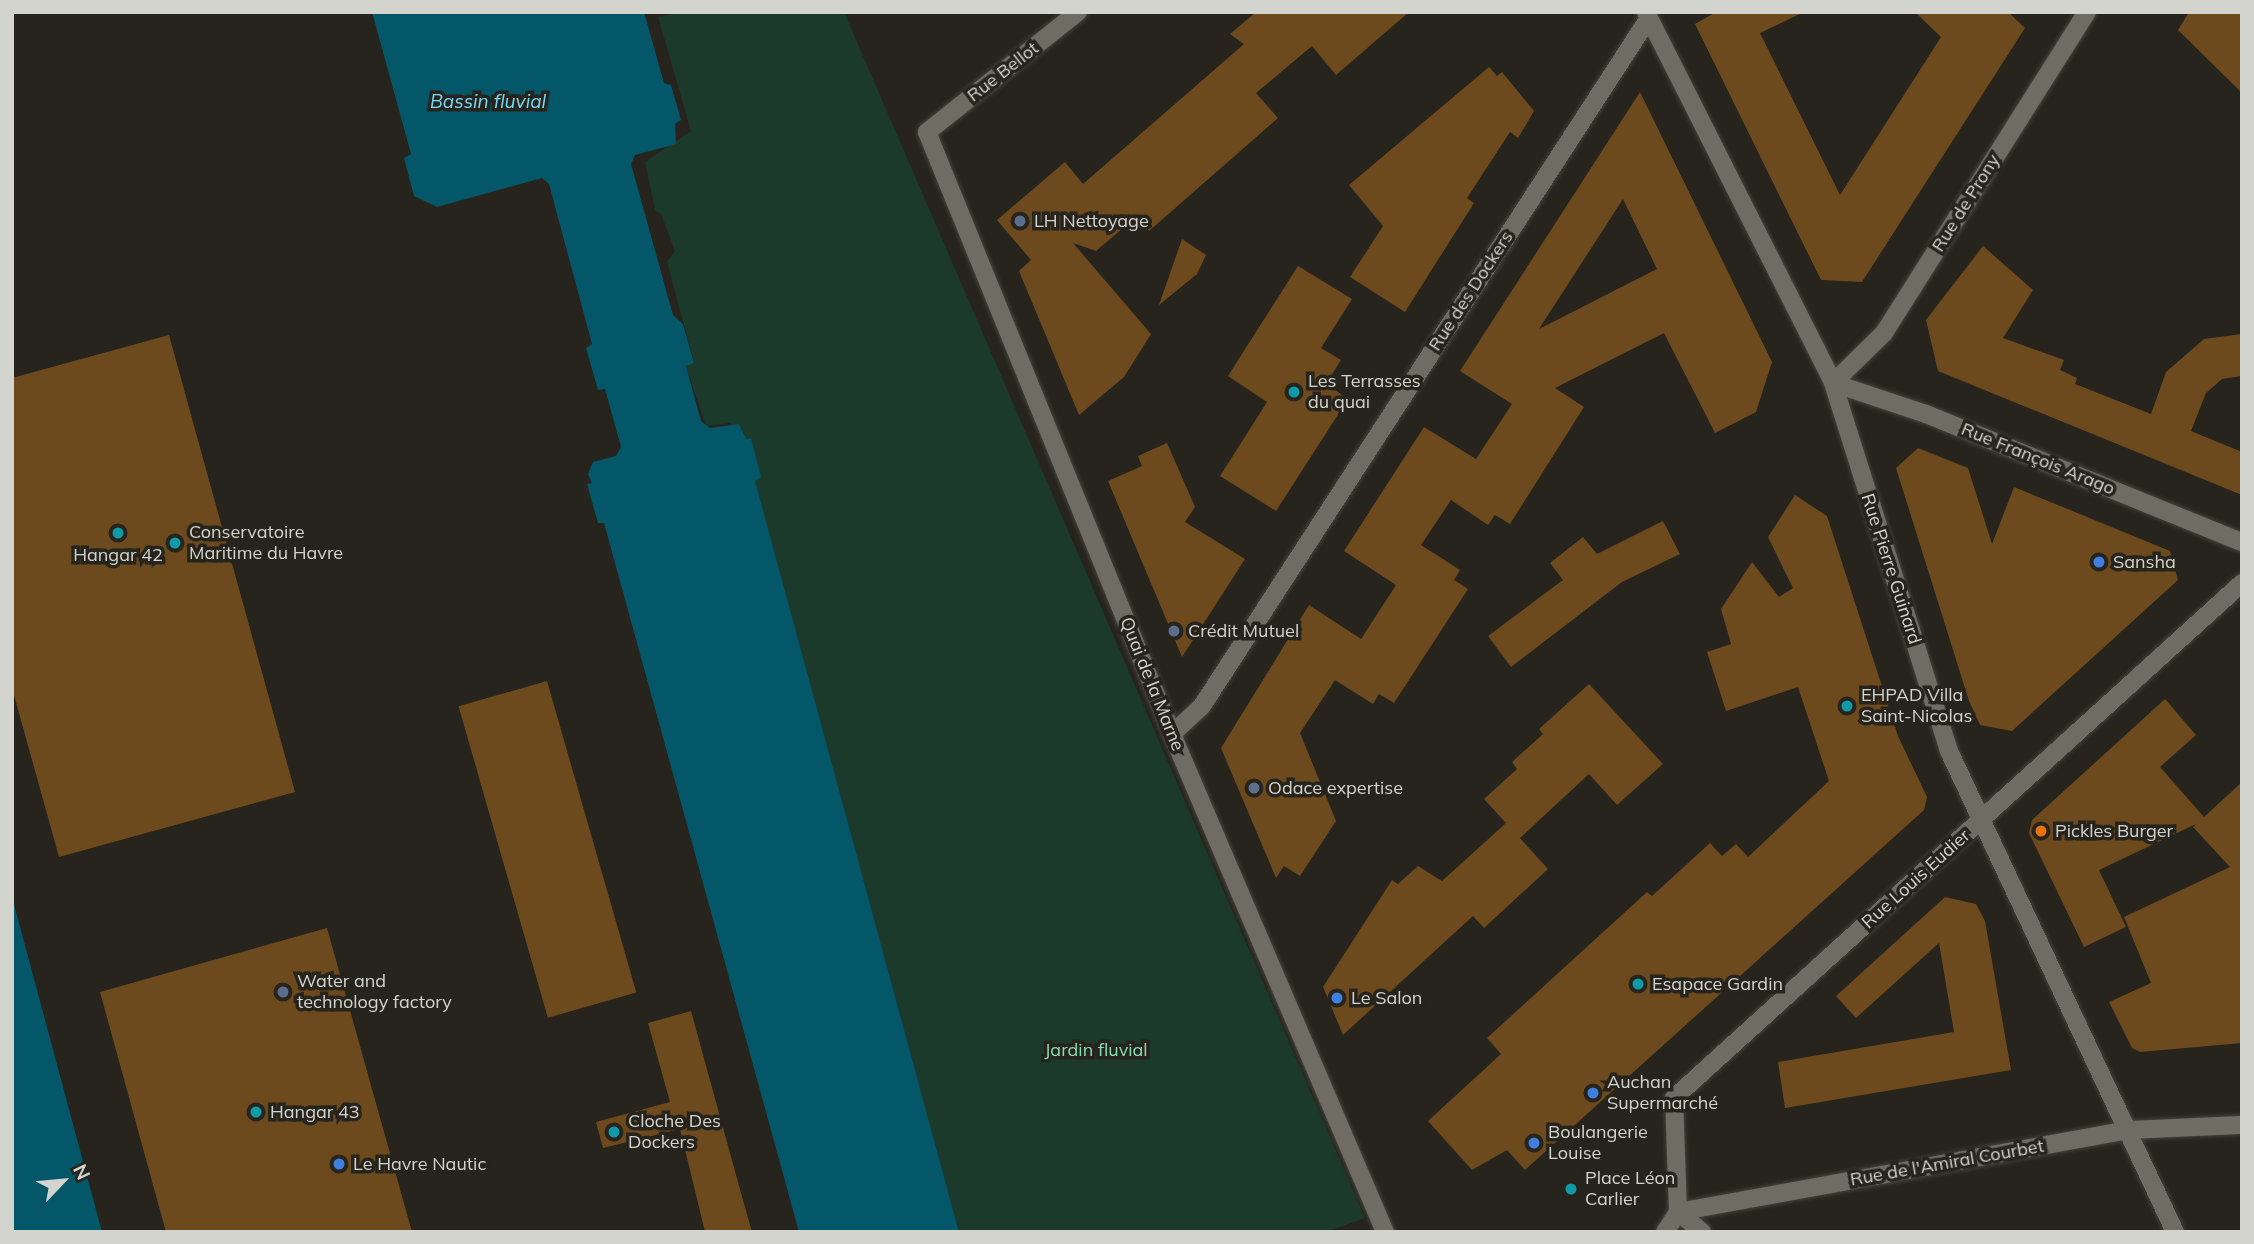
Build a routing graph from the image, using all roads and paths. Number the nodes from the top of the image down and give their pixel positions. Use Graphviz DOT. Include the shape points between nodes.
graph roads {
  1 [pos="1078,12"];
  2 [pos="2087,12"];
  3 [pos="1648,15"];
  4 [pos="927,132"];
  5 [pos="1833,383"];
  6 [pos="2242,542"];
  7 [pos="2242,583"];
  8 [pos="1172,734"];
  9 [pos="1983,820"];
  10 [pos="2242,1125"];
  11 [pos="2127,1130"];
  12 [pos="1678,1212"];
  13 [pos="1385,1232"];
  14 [pos="1665,1232"];
  15 [pos="1702,1232"];
  16 [pos="2175,1232"];
  1 -- 4 [label="street, Rue Bellot"];
  2 -- 5 [label="street, Rue de Prony" via="1884,333"];
  3 -- 5 [label="street, Rue Pierre Guinard"];
  3 -- 8 [label="street, Rue des Dockers" via="1202,706"];
  4 -- 8 [label="street, Quai de la Marne"];
  5 -- 6 [label="street, Rue François Arago" via="1926,414"];
  5 -- 9 [label="street, Rue Pierre Guinard" via="1949,751"];
  7 -- 9 [label="street, Rue Louis Eudier"];
  8 -- 13 [label="street, Quai de la Marne"];
  9 -- 11 [label="street, Rue Pierre Guinard"];
  9 -- 12 [label="street, Rue Louis Eudier" via="1674,1098"];
  10 -- 11 [label="street, Rue de l'Amiral Courbet"];
  11 -- 12 [label="street, Rue de l'Amiral Courbet"];
  11 -- 16 [label="street, Rue Pierre Guinard"];
  12 -- 14 [label="street"];
  12 -- 15 [label="street"];
}
